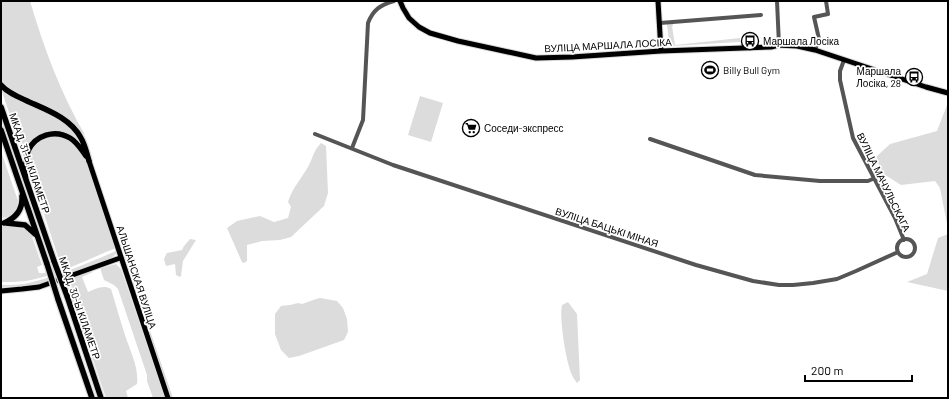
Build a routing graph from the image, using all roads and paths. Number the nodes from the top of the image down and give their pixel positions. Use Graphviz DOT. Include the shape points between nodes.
graph roads {
  1 [pos="394,1"];
  2 [pos="400,1"];
  3 [pos="658,1"];
  4 [pos="777,1"];
  5 [pos="826,1"];
  6 [pos="761,15"];
  7 [pos="660,23"];
  8 [pos="779,45"];
  9 [pos="815,50"];
  10 [pos="661,51"];
  11 [pos="844,60"];
  12 [pos="1,85"];
  13 [pos="948,92"];
  14 [pos="1,107"];
  15 [pos="1,130"];
  16 [pos="315,134"];
  17 [pos="650,139"];
  18 [pos="352,148"];
  19 [pos="89,162"];
  20 [pos="875,178"];
  21 [pos="26,180"];
  22 [pos="21,190"];
  23 [pos="2,223"];
  24 [pos="42,225"];
  25 [pos="34,227"];
  26 [pos="37,236"];
  27 [pos="904,240"];
  28 [pos="898,252"];
  29 [pos="120,258"];
  30 [pos="1,291"];
  31 [pos="92,398"];
  32 [pos="101,398"];
  33 [pos="168,398"];
  1 -- 18 [label="street" via="379,8 372,14 368,23 363,120"];
  2 -- 10 [label="main road, ВУЛІЦА МАРШАЛА ЛОСІКА" via="409,18 430,33 526,56 552,58"];
  3 -- 7 [label="main road"];
  4 -- 8 [label="street"];
  5 -- 9 [label="street" via="828,14 814,17 819,39"];
  6 -- 7 [label="street"];
  7 -- 10 [label="main road"];
  8 -- 9 [label="main road, ВУЛІЦА МАРШАЛА ЛОСІКА"];
  8 -- 10 [label="main road, ВУЛІЦА МАРШАЛА ЛОСІКА"];
  9 -- 11 [label="main road, ВУЛІЦА МАРШАЛА ЛОСІКА"];
  11 -- 13 [label="main road, ВУЛІЦА МАРШАЛА ЛОСІКА" via="926,88"];
  11 -- 20 [label="street, ВУЛІЦА МАЧУЛЬСКАГА" via="840,80 853,138"];
  12 -- 19 [label="highway" via="14,95 69,123 82,138"];
  14 -- 21 [label="highway, МКАД, 31-Ы КІЛАМЕТР"];
  15 -- 22 [label="highway, МКАД, 31-Ы КІЛАМЕТР"];
  16 -- 18 [label="street, ВУЛІЦА БАЦЬКІ МІНАЯ"];
  17 -- 20 [label="street" via="755,175 820,182 868,181"];
  18 -- 28 [label="street, ВУЛІЦА БАЦЬКІ МІНАЯ" via="393,165 696,265 753,281 779,285 813,283 837,278"];
  19 -- 21 [label="highway" via="79,145 70,138 62,134 47,134 34,143 28,152"];
  19 -- 29 [label="main road, АЛЬШАНСКАЯ ВУЛІЦА"];
  20 -- 27 [label="street, ВУЛІЦА МАЧУЛЬСКАГА"];
  21 -- 24 [label="highway, МКАД, 31-Ы КІЛАМЕТР"];
  22 -- 23 [label="highway" via="20,210 13,218"];
  22 -- 25 [label="highway, МКАД, 31-Ы КІЛАМЕТР"];
  23 -- 26 [label="highway" via="25,225"];
  24 -- 32 [label="highway, МКАД, 30-Ы КІЛАМЕТР, bridge"];
  25 -- 26 [label="highway, МКАД, 30-Ы КІЛАМЕТР"];
  26 -- 31 [label="highway, МКАД, 30-Ы КІЛАМЕТР, bridge"];
  27 -- 28 [label="street" via="899,243"];
  27 -- 28 [label="street" via="914,244 915,251 907,257"];
  29 -- 30 [label="main road" via="38,287"];
  29 -- 33 [label="main road, АЛЬШАНСКАЯ ВУЛІЦА"];
}
